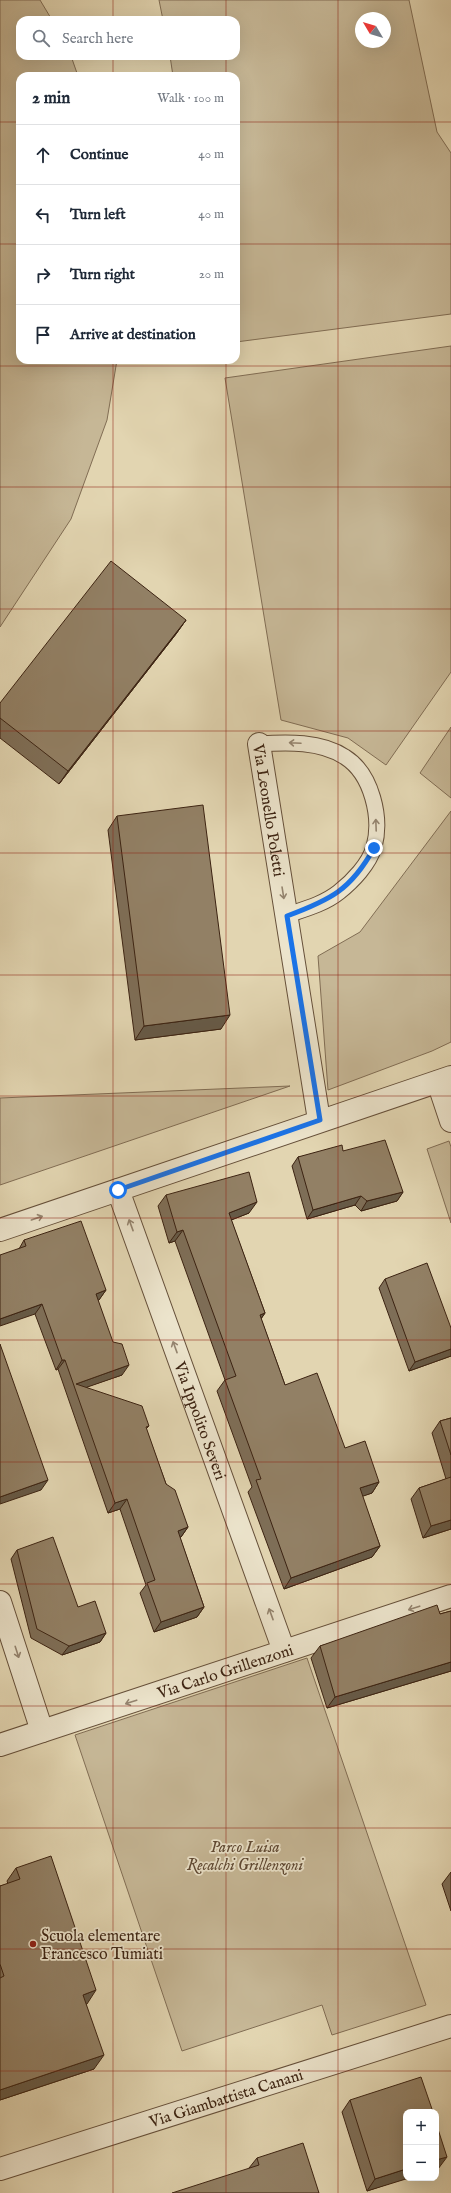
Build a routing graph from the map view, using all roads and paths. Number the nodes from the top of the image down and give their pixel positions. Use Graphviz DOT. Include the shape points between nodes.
graph roads {
  1 [pos="259,744"];
  2 [pos="287,916"];
  3 [pos="444,1079"];
  4 [pos="320,1120"];
  5 [pos="451,1121"];
  6 [pos="118,1190"];
  7 [pos="0,1230"];
  8 [pos="451,1596"];
  9 [pos="0,1602"];
  10 [pos="284,1651"];
  11 [pos="42,1731"];
  12 [pos="0,1745"];
  13 [pos="451,2026"];
  14 [pos="0,2169"];
  1 -- 2 [label="street, Via Leonello Poletti, one-way"];
  2 -- 1 [label="lane, Via Leonello Poletti, one-way" via="319,904 338,893 356,876 374,848 377,828 372,793 360,771 345,757 324,748 300,743"];
  2 -- 4 [label="street, Via Leonello Poletti"];
  3 -- 4 [label="street"];
  3 -- 5 [label="street"];
  4 -- 6 [label="street"];
  7 -- 6 [label="street, one-way"];
  10 -- 6 [label="street, Via Ippolito Severi, one-way"];
  8 -- 10 [label="street, Via Carlo Grillenzoni, one-way"];
  9 -- 11 [label="street, one-way"];
  10 -- 11 [label="street, Via Carlo Grillenzoni, one-way"];
  11 -- 12 [label="street, Via Carlo Grillenzoni"];
  13 -- 14 [label="street, Via Giambattista Canani"];
}
